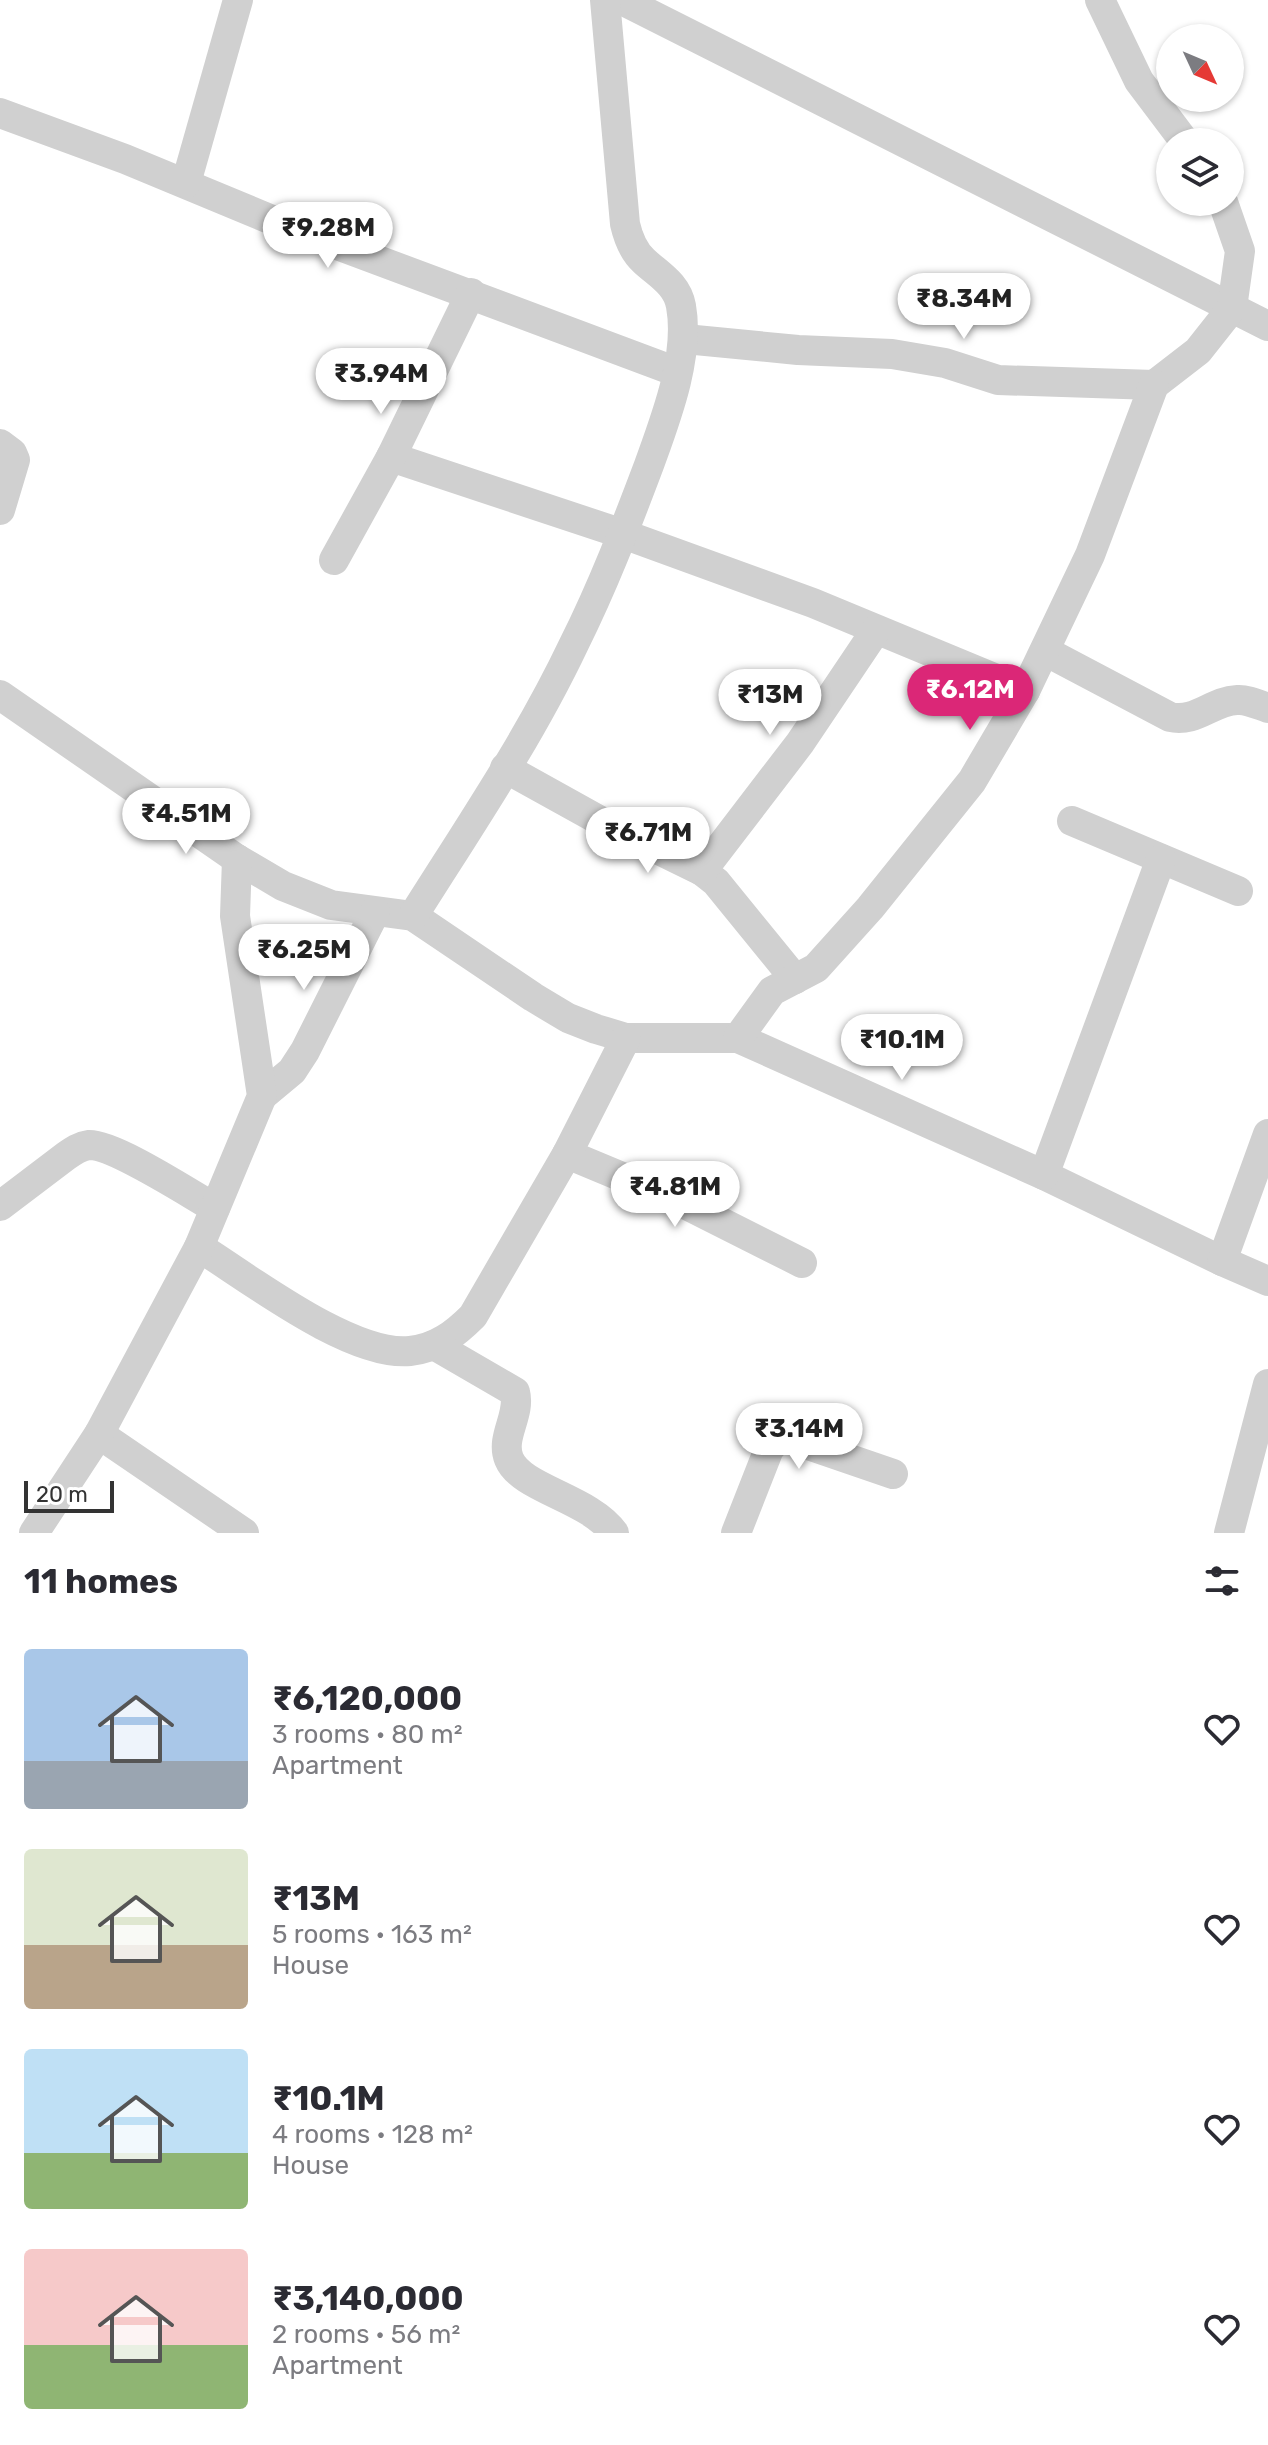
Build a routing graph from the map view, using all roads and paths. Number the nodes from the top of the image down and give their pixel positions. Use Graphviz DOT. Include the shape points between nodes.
graph roads {
  1 [pos="238,0"];
  2 [pos="605,0"];
  3 [pos="622,0"];
  4 [pos="1100,0"];
  5 [pos="0,113"];
  6 [pos="1174,128"];
  7 [pos="186,183"];
  8 [pos="1228,216"];
  9 [pos="471,293"];
  10 [pos="1232,308"];
  11 [pos="1268,326"];
  12 [pos="685,339"];
  13 [pos="677,372"];
  14 [pos="1154,385"];
  15 [pos="0,444"];
  16 [pos="391,457"];
  17 [pos="0,510"];
  18 [pos="623,534"];
  19 [pos="334,560"];
  20 [pos="876,630"];
  21 [pos="1045,651"];
  22 [pos="1025,691"];
  23 [pos="0,695"];
  24 [pos="1268,708"];
  25 [pos="505,768"];
  26 [pos="1072,821"];
  27 [pos="237,859"];
  28 [pos="1161,859"];
  29 [pos="702,871"];
  30 [pos="1238,891"];
  31 [pos="375,912"];
  32 [pos="413,916"];
  33 [pos="795,979"];
  34 [pos="626,1038"];
  35 [pos="738,1038"];
  36 [pos="262,1096"];
  37 [pos="1268,1134"];
  38 [pos="567,1154"];
  39 [pos="1044,1175"];
  40 [pos="0,1206"];
  41 [pos="215,1208"];
  42 [pos="199,1247"];
  43 [pos="1222,1261"];
  44 [pos="802,1263"];
  45 [pos="1268,1281"];
  46 [pos="434,1345"];
  47 [pos="1268,1384"];
  48 [pos="99,1434"];
  49 [pos="893,1474"];
  50 [pos="34,1533"];
  51 [pos="244,1533"];
  52 [pos="614,1533"];
  53 [pos="736,1533"];
  54 [pos="1229,1533"];
  1 -- 7 [label="street"];
  2 -- 12 [label="street" via="625,224 642,259 672,284"];
  3 -- 10 [label="street"];
  4 -- 6 [label="street" via="1139,81"];
  5 -- 7 [label="street"];
  7 -- 9 [label="street"];
  8 -- 10 [label="street" via="1240,251"];
  9 -- 13 [label="street"];
  9 -- 16 [label="street"];
  10 -- 11 [label="street"];
  10 -- 14 [label="street" via="1198,351"];
  12 -- 13 [label="street"];
  12 -- 14 [label="street" via="892,354 998,380"];
  13 -- 18 [label="street"];
  14 -- 21 [label="street" via="1090,555"];
  15 -- 17 [label="street" via="15,460"];
  16 -- 18 [label="street"];
  16 -- 19 [label="street"];
  18 -- 20 [label="street"];
  18 -- 25 [label="street" via="574,645"];
  20 -- 22 [label="street"];
  20 -- 29 [label="street" via="800,743"];
  21 -- 22 [label="street"];
  21 -- 24 [label="street" via="1170,717 1182,720 1239,699"];
  22 -- 33 [label="street" via="972,781 913,856 816,968"];
  23 -- 27 [label="street"];
  25 -- 29 [label="street"];
  25 -- 32 [label="street"];
  26 -- 28 [label="street"];
  27 -- 31 [label="street" via="283,886 331,905"];
  27 -- 36 [label="street" via="235,916"];
  28 -- 30 [label="street"];
  28 -- 39 [label="street"];
  29 -- 33 [label="street"];
  31 -- 32 [label="street"];
  31 -- 36 [label="street" via="305,1051 292,1071"];
  32 -- 34 [label="street" via="568,1018"];
  33 -- 35 [label="street" via="772,991"];
  34 -- 35 [label="street"];
  34 -- 38 [label="street"];
  35 -- 39 [label="street"];
  36 -- 41 [label="street"];
  37 -- 43 [label="street"];
  38 -- 44 [label="street" via="675,1199"];
  38 -- 46 [label="street" via="473,1316"];
  39 -- 43 [label="street"];
  40 -- 41 [label="street" via="66,1156 91,1145 128,1159"];
  41 -- 42 [label="street"];
  42 -- 46 [label="street" via="353,1341 410,1351"];
  42 -- 48 [label="street"];
  43 -- 45 [label="street"];
  46 -- 52 [label="street" via="515,1392 516,1411 506,1444 507,1456 522,1476 587,1508"];
  47 -- 54 [label="street"];
  48 -- 50 [label="street"];
  48 -- 51 [label="street"];
  49 -- 53 [label="street" via="788,1438 777,1440"];
}
